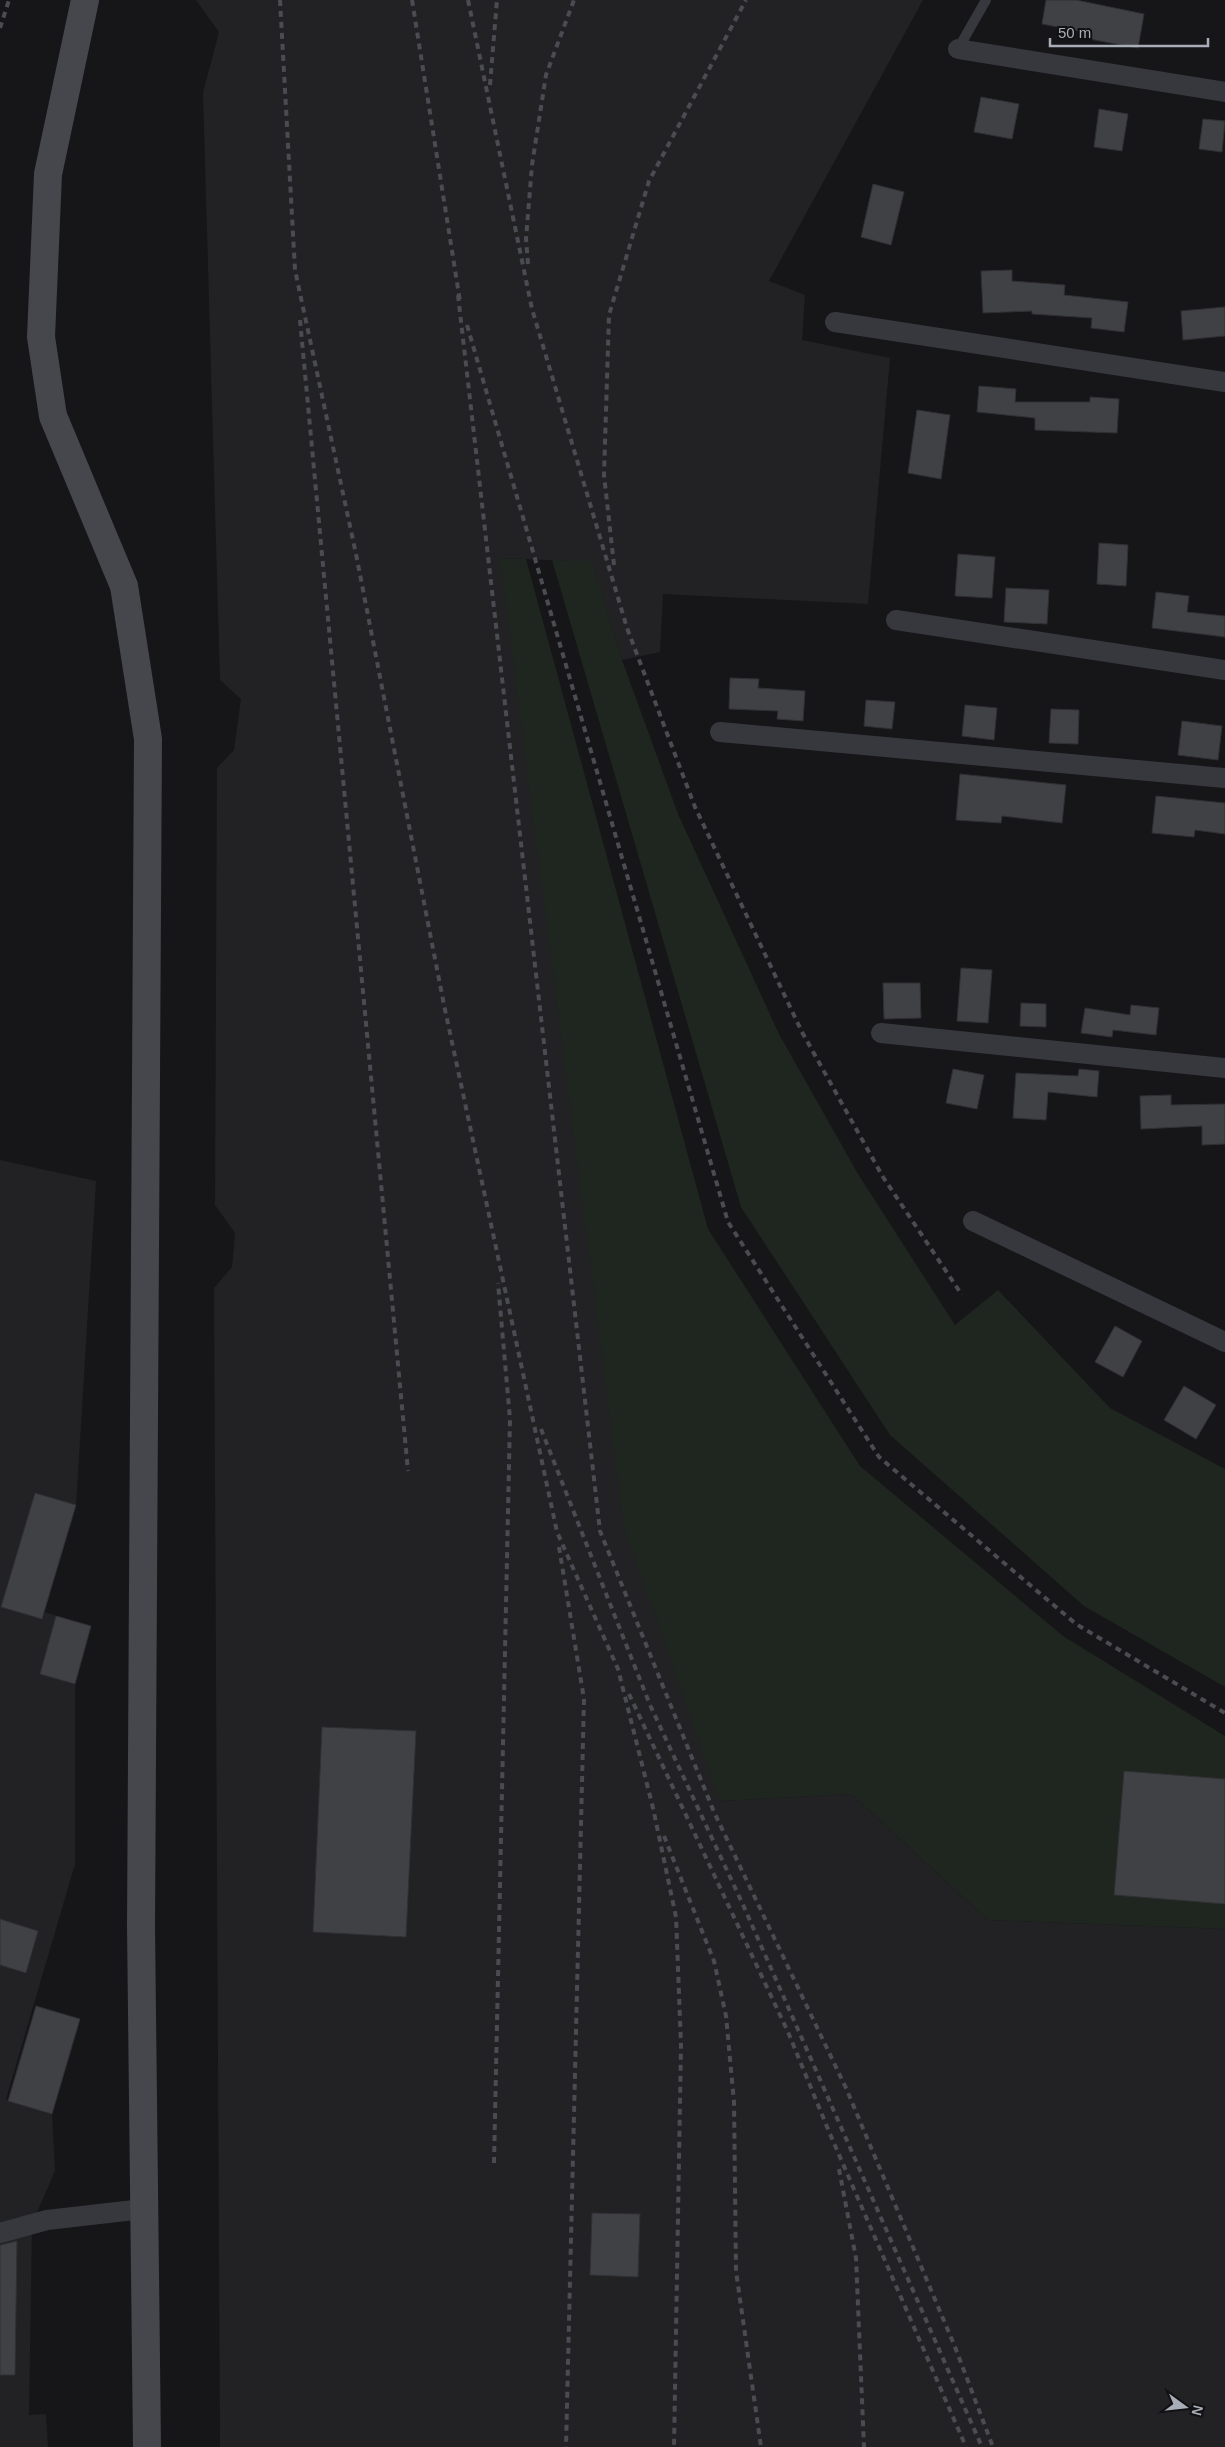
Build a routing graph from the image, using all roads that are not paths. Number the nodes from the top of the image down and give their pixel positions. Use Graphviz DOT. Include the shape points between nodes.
graph roads {
  1 [pos="85,0"];
  2 [pos="986,0"];
  3 [pos="958,49"];
  4 [pos="1225,92"];
  5 [pos="835,322"];
  6 [pos="1225,382"];
  7 [pos="896,620"];
  8 [pos="1225,670"];
  9 [pos="720,732"];
  10 [pos="1225,778"];
  11 [pos="881,1033"];
  12 [pos="1225,1068"];
  13 [pos="973,1221"];
  14 [pos="1225,1342"];
  15 [pos="143,2209"];
  16 [pos="0,2233"];
  17 [pos="146,2447"];
  1 -- 15 [label="street" via="48,174 41,337 53,416 124,586 148,739 141,1926"];
  2 -- 3 [label="lane"];
  3 -- 4 [label="street"];
  5 -- 6 [label="street"];
  7 -- 8 [label="street"];
  9 -- 10 [label="street"];
  11 -- 12 [label="street"];
  13 -- 14 [label="street"];
  15 -- 16 [label="street" via="47,2220"];
  15 -- 17 [label="street"];
}
